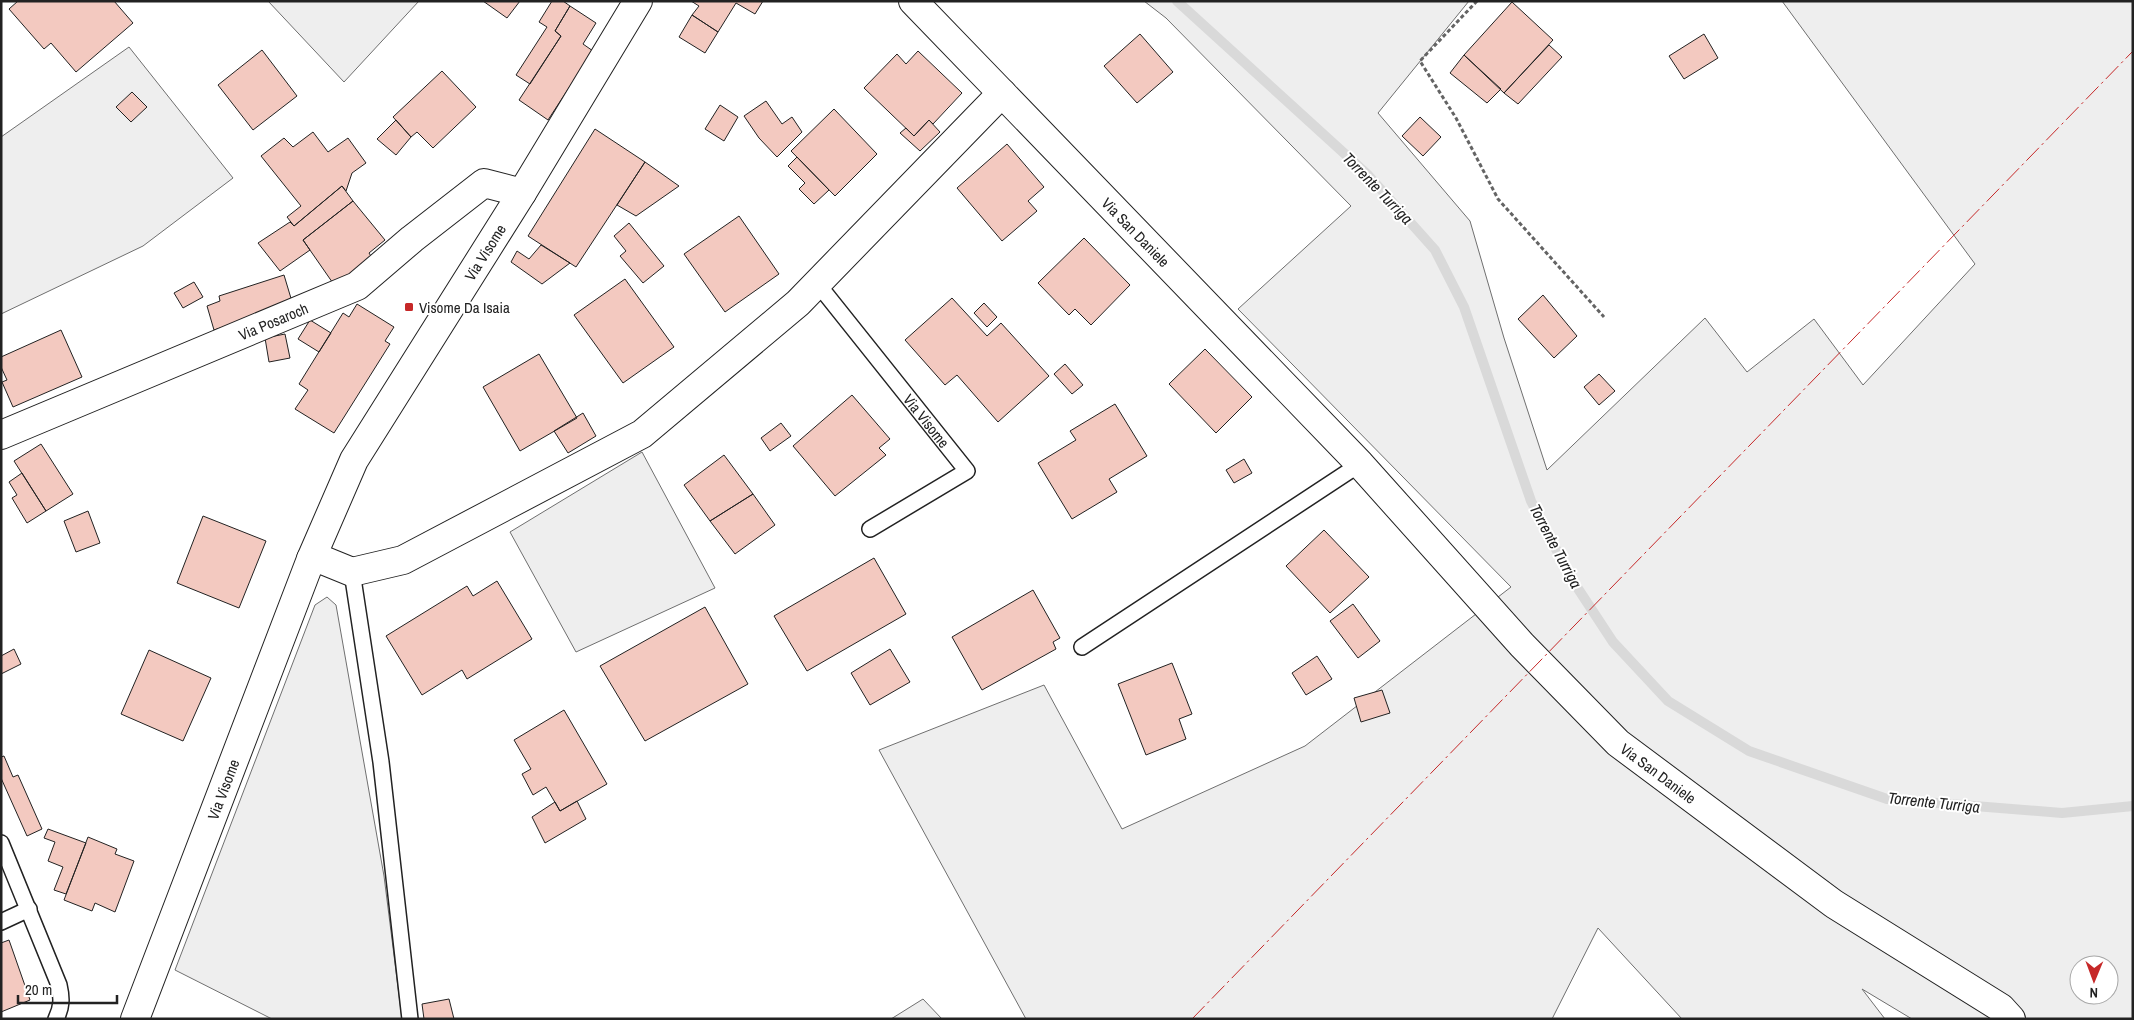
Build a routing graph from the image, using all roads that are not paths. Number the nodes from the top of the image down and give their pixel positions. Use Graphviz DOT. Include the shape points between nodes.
graph roads {
  1 [pos="638,1"];
  2 [pos="913,1"];
  3 [pos="1002,93"];
  4 [pos="522,193"];
  5 [pos="817,283"];
  6 [pos="1,435"];
  7 [pos="1360,464"];
  8 [pos="870,529"];
  9 [pos="311,559"];
  10 [pos="352,572"];
  11 [pos="1082,647"];
  12 [pos="1,843"];
  13 [pos="29,909"];
  14 [pos="1,922"];
  15 [pos="56,1019"];
  16 [pos="135,1019"];
  17 [pos="410,1019"];
  18 [pos="2012,1019"];
  1 -- 4 [label="street, Via Visome"];
  2 -- 3 [label="street, Via San Daniele"];
  3 -- 5 [label="street"];
  3 -- 7 [label="street, Via San Daniele"];
  4 -- 6 [label="street, Via Posaroch" via="484,183 357,286"];
  4 -- 9 [label="street, Via Visome" via="354,460"];
  5 -- 8 [label="lane, Via Visome" via="967,471"];
  5 -- 10 [label="street" via="798,303 642,434 403,560"];
  7 -- 11 [label="lane"];
  7 -- 18 [label="street, Via San Daniele" via="1522,645 1618,742 1834,904 2001,1008"];
  9 -- 10 [label="street"];
  9 -- 16 [label="street, Via Visome"];
  10 -- 17 [label="lane" via="381,762"];
  12 -- 13 [label="lane"];
  13 -- 14 [label="lane"];
  13 -- 15 [label="lane" via="59,985 62,998"];
}
